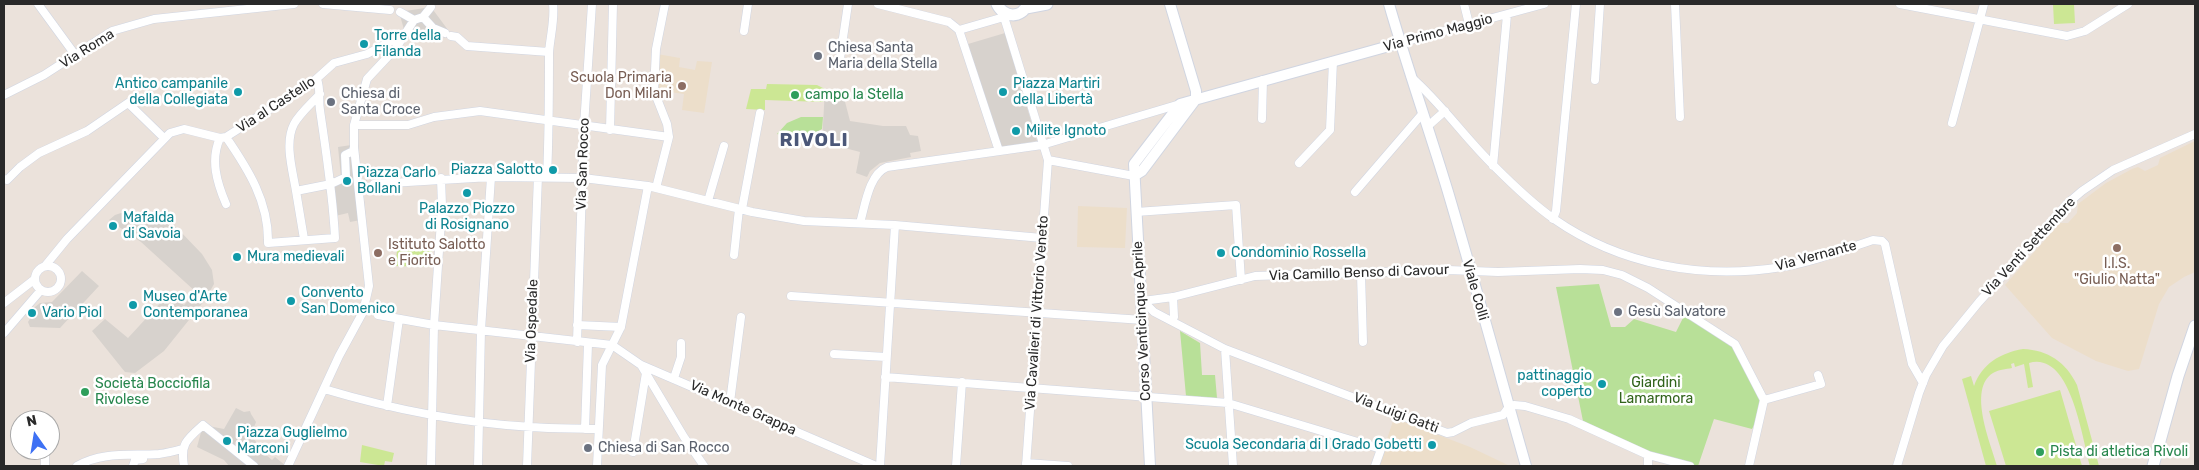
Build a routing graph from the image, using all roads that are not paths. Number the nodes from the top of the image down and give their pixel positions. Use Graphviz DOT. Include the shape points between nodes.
graph roads {
  1 [pos="38,4"];
  2 [pos="294,4"];
  3 [pos="323,4"];
  4 [pos="553,4"];
  5 [pos="592,4"];
  6 [pos="614,4"];
  7 [pos="665,4"];
  8 [pos="748,4"];
  9 [pos="848,4"];
  10 [pos="878,4"];
  11 [pos="996,4"];
  12 [pos="1047,4"];
  13 [pos="1170,4"];
  14 [pos="1389,4"];
  15 [pos="1464,4"];
  16 [pos="1544,4"];
  17 [pos="1576,4"];
  18 [pos="1600,4"];
  19 [pos="1675,4"];
  20 [pos="1900,4"];
  21 [pos="1984,4"];
  22 [pos="2128,4"];
  23 [pos="1914,5"];
  24 [pos="1027,6"];
  25 [pos="431,7"];
  26 [pos="907,8"];
  27 [pos="390,10"];
  28 [pos="400,12"];
  29 [pos="1004,15"];
  30 [pos="1507,15"];
  31 [pos="423,17"];
  32 [pos="414,20"];
  33 [pos="1979,20"];
  34 [pos="1469,24"];
  35 [pos="959,30"];
  36 [pos="744,31"];
  37 [pos="405,34"];
  38 [pos="1400,43"];
  39 [pos="549,52"];
  40 [pos="76,56"];
  41 [pos="1332,61"];
  42 [pos="840,65"];
  43 [pos="1409,75"];
  44 [pos="317,80"];
  45 [pos="1263,80"];
  46 [pos="1595,80"];
  47 [pos="320,94"];
  48 [pos="4,95"];
  49 [pos="1196,99"];
  50 [pos="1180,104"];
  51 [pos="1444,110"];
  52 [pos="760,113"];
  53 [pos="1423,113"];
  54 [pos="1680,116"];
  55 [pos="1262,119"];
  56 [pos="550,121"];
  57 [pos="1952,123"];
  58 [pos="354,125"];
  59 [pos="584,126"];
  60 [pos="1428,126"];
  61 [pos="610,130"];
  62 [pos="2195,134"];
  63 [pos="669,136"];
  64 [pos="223,137"];
  65 [pos="164,138"];
  66 [pos="1042,144"];
  67 [pos="354,146"];
  68 [pos="724,146"];
  69 [pos="999,150"];
  70 [pos="1048,160"];
  71 [pos="1299,163"];
  72 [pos="1494,166"];
  73 [pos="543,176"];
  74 [pos="1134,176"];
  75 [pos="491,177"];
  76 [pos="440,178"];
  77 [pos="583,178"];
  78 [pos="4,179"];
  79 [pos="329,184"];
  80 [pos="374,184"];
  81 [pos="652,187"];
  82 [pos="296,191"];
  83 [pos="1355,192"];
  84 [pos="708,201"];
  85 [pos="226,204"];
  86 [pos="740,209"];
  87 [pos="1136,212"];
  88 [pos="1553,218"];
  89 [pos="860,223"];
  90 [pos="895,225"];
  91 [pos="1042,238"];
  92 [pos="304,239"];
  93 [pos="734,255"];
  94 [pos="45,266"];
  95 [pos="1470,272"];
  96 [pos="1361,274"];
  97 [pos="35,279"];
  98 [pos="1241,280"];
  99 [pos="41,290"];
  100 [pos="791,296"];
  101 [pos="1173,297"];
  102 [pos="1142,301"];
  103 [pos="4,303"];
  104 [pos="890,304"];
  105 [pos="1037,312"];
  106 [pos="378,315"];
  107 [pos="741,317"];
  108 [pos="399,319"];
  109 [pos="1144,320"];
  110 [pos="1174,322"];
  111 [pos="434,325"];
  112 [pos="577,325"];
  113 [pos="2195,326"];
  114 [pos="621,327"];
  115 [pos="481,330"];
  116 [pos="4,333"];
  117 [pos="531,337"];
  118 [pos="577,342"];
  119 [pos="681,342"];
  120 [pos="1363,342"];
  121 [pos="588,344"];
  122 [pos="612,345"];
  123 [pos="1225,349"];
  124 [pos="834,354"];
  125 [pos="886,358"];
  126 [pos="641,365"];
  127 [pos="646,373"];
  128 [pos="1818,375"];
  129 [pos="674,378"];
  130 [pos="885,378"];
  131 [pos="962,382"];
  132 [pos="1923,383"];
  133 [pos="1032,388"];
  134 [pos="324,389"];
  135 [pos="1146,396"];
  136 [pos="1764,400"];
  137 [pos="730,402"];
  138 [pos="1228,403"];
  139 [pos="387,406"];
  140 [pos="1509,408"];
  141 [pos="433,415"];
  142 [pos="480,422"];
  143 [pos="529,427"];
  144 [pos="585,429"];
  145 [pos="597,429"];
  146 [pos="182,452"];
  147 [pos="633,452"];
  148 [pos="1648,456"];
  149 [pos="1026,465"];
  150 [pos="77,466"];
  151 [pos="133,466"];
  152 [pos="184,466"];
  153 [pos="254,466"];
  154 [pos="288,466"];
  155 [pos="431,466"];
  156 [pos="478,466"];
  157 [pos="527,466"];
  158 [pos="597,466"];
  159 [pos="704,466"];
  160 [pos="876,466"];
  161 [pos="880,466"];
  162 [pos="956,466"];
  163 [pos="1068,466"];
  164 [pos="1150,466"];
  165 [pos="1233,466"];
  166 [pos="1375,466"];
  167 [pos="1526,466"];
  168 [pos="1648,466"];
  169 [pos="1690,466"];
  170 [pos="1750,466"];
  171 [pos="1898,466"];
  172 [pos="2154,466"];
  1 -- 40 [label="street"];
  2 -- 40 [label="street, Via Roma" via="149,20 112,31"];
  3 -- 27 [label="street"];
  4 -- 39 [label="street, Via Ospedale"];
  5 -- 59 [label="street, Via San Rocco"];
  6 -- 61 [label="street"];
  7 -- 63 [label="street" via="656,49 654,91"];
  8 -- 36 [label="street"];
  9 -- 42 [label="street"];
  10 -- 26 [label="street"];
  11 -- 29 [label="main road"];
  12 -- 24 [label="main road"];
  13 -- 49 [label="street"];
  14 -- 38 [label="street, Viale Colli"];
  15 -- 34 [label="street"];
  16 -- 30 [label="street, Via Primo Maggio"];
  17 -- 88 [label="street"];
  18 -- 46 [label="street"];
  19 -- 54 [label="street"];
  20 -- 23 [label="street"];
  21 -- 33 [label="street"];
  22 -- 33 [label="street" via="2085,31 2067,36"];
  23 -- 33 [label="street"];
  24 -- 29 [label="main road" via="1016,15"];
  25 -- 31 [label="street"];
  26 -- 35 [label="street" via="949,22"];
  28 -- 32 [label="street"];
  29 -- 35 [label="street"];
  29 -- 66 [label="street"];
  30 -- 34 [label="street, Via Primo Maggio"];
  30 -- 72 [label="street"];
  31 -- 32 [label="street"];
  31 -- 39 [label="street" via="433,28 467,46"];
  32 -- 37 [label="street"];
  33 -- 57 [label="street"];
  34 -- 38 [label="street, Via Primo Maggio"];
  35 -- 69 [label="street"];
  37 -- 44 [label="street, Via al Castello" via="367,54 334,63"];
  37 -- 58 [label="street" via="367,79"];
  38 -- 41 [label="street, Via Primo Maggio"];
  38 -- 43 [label="street, Viale Colli"];
  39 -- 56 [label="street, Via Ospedale"];
  40 -- 48 [label="street, Via Roma"];
  41 -- 45 [label="street, Via Primo Maggio"];
  41 -- 71 [label="street" via="1330,130"];
  43 -- 51 [label="street, Via Vernante"];
  43 -- 53 [label="street, Viale Colli"];
  44 -- 47 [label="street"];
  44 -- 64 [label="street, Via al Castello"];
  45 -- 49 [label="street, Via Primo Maggio"];
  45 -- 55 [label="street"];
  47 -- 79 [label="street"];
  47 -- 82 [label="street" via="294,124 291,134"];
  49 -- 50 [label="street, Via Primo Maggio"];
  49 -- 74 [label="street" via="1142,171"];
  50 -- 66 [label="street"];
  50 -- 74 [label="street" via="1134,164"];
  51 -- 60 [label="street"];
  51 -- 72 [label="street, Via Vernante"];
  52 -- 86 [label="street"];
  53 -- 60 [label="street, Viale Colli"];
  53 -- 83 [label="street"];
  56 -- 58 [label="street" via="472,111 408,125"];
  56 -- 59 [label="street"];
  56 -- 73 [label="street, Via Ospedale"];
  58 -- 67 [label="street"];
  59 -- 61 [label="street"];
  59 -- 77 [label="street, Via San Rocco"];
  60 -- 95 [label="street, Viale Colli"];
  61 -- 63 [label="street"];
  62 -- 132 [label="street, Via Venti Settembre" via="2113,170 2068,203 1952,335"];
  63 -- 81 [label="street"];
  64 -- 65 [label="street, Via al Castello" via="184,129 173,131"];
  64 -- 85 [label="street" via="217,144 214,166"];
  64 -- 92 [label="street" via="244,164 257,189 266,215 268,243"];
  65 -- 78 [label="street" via="128,103 88,131 39,153 7,180"];
  65 -- 94 [label="street, Via al Castello"];
  66 -- 69 [label="street"];
  66 -- 70 [label="street"];
  67 -- 79 [label="street" via="353,151 346,155 346,177"];
  67 -- 134 [label="street" via="369,286 363,312"];
  68 -- 84 [label="street"];
  69 -- 89 [label="street" via="882,169 874,179"];
  70 -- 74 [label="street"];
  70 -- 91 [label="street, Via Cavalieri di Vittorio Veneto"];
  72 -- 88 [label="street, Via Vernante"];
  73 -- 75 [label="street"];
  73 -- 77 [label="street"];
  73 -- 117 [label="street, Via Ospedale"];
  74 -- 87 [label="street, Corso Venticinque Aprile"];
  75 -- 76 [label="street"];
  75 -- 115 [label="street"];
  76 -- 80 [label="street"];
  76 -- 111 [label="street" via="442,206"];
  77 -- 81 [label="street"];
  77 -- 112 [label="street, Via San Rocco"];
  79 -- 82 [label="street"];
  79 -- 92 [label="street" via="335,238"];
  81 -- 84 [label="street"];
  81 -- 114 [label="street"];
  82 -- 92 [label="street"];
  84 -- 86 [label="street"];
  86 -- 89 [label="street" via="804,221"];
  86 -- 93 [label="street"];
  87 -- 98 [label="street" via="1236,205"];
  87 -- 102 [label="street, Corso Venticinque Aprile"];
  88 -- 132 [label="street, Via Vernante" via="1598,246 1653,264 1703,272 1783,267 1873,240 1882,241 1912,364"];
  89 -- 90 [label="street"];
  90 -- 91 [label="street"];
  90 -- 104 [label="street"];
  91 -- 105 [label="street, Via Cavalieri di Vittorio Veneto"];
  94 -- 97 [label="street"];
  94 -- 99 [label="street" via="58,271 61,280 51,292"];
  95 -- 96 [label="street, Via Camillo Benso di Cavour"];
  95 -- 136 [label="street, Via Camillo Benso di Cavour" via="1603,270 1622,275 1735,344"];
  95 -- 140 [label="street, Viale Colli"];
  96 -- 98 [label="street, Via Camillo Benso di Cavour" via="1255,276"];
  96 -- 120 [label="street"];
  97 -- 99 [label="street"];
  97 -- 103 [label="street"];
  98 -- 101 [label="street, Via Camillo Benso di Cavour"];
  99 -- 116 [label="street"];
  100 -- 104 [label="street"];
  101 -- 102 [label="street, Via Camillo Benso di Cavour"];
  101 -- 110 [label="street"];
  102 -- 109 [label="street, Corso Venticinque Aprile"];
  102 -- 110 [label="street, Via Luigi Gatti" via="1154,312"];
  104 -- 105 [label="street"];
  104 -- 125 [label="street"];
  105 -- 109 [label="street"];
  105 -- 133 [label="street, Via Cavalieri di Vittorio Veneto"];
  106 -- 108 [label="street"];
  107 -- 137 [label="street"];
  108 -- 111 [label="street"];
  108 -- 139 [label="street"];
  109 -- 135 [label="street, Corso Venticinque Aprile"];
  110 -- 123 [label="street, Via Luigi Gatti"];
  111 -- 115 [label="street"];
  111 -- 141 [label="street"];
  112 -- 114 [label="street"];
  112 -- 118 [label="street, Via San Rocco"];
  113 -- 172 [label="main road"];
  114 -- 122 [label="street"];
  115 -- 117 [label="street"];
  115 -- 142 [label="street"];
  117 -- 118 [label="street"];
  117 -- 143 [label="street, Via Ospedale"];
  118 -- 121 [label="street"];
  119 -- 129 [label="street" via="681,357"];
  121 -- 122 [label="street"];
  121 -- 144 [label="street"];
  122 -- 126 [label="street, Via Monte Grappa"];
  122 -- 145 [label="street" via="602,364"];
  123 -- 138 [label="street"];
  123 -- 140 [label="street, Via Luigi Gatti" via="1447,432 1502,415"];
  124 -- 125 [label="street"];
  125 -- 130 [label="street"];
  126 -- 127 [label="street"];
  126 -- 129 [label="street, Via Monte Grappa"];
  127 -- 147 [label="street"];
  127 -- 159 [label="street"];
  128 -- 136 [label="street" via="1821,384"];
  129 -- 137 [label="street, Via Monte Grappa"];
  130 -- 131 [label="street"];
  130 -- 161 [label="street"];
  131 -- 133 [label="street"];
  131 -- 162 [label="street"];
  132 -- 171 [label="street, Via Venti Settembre"];
  133 -- 135 [label="street"];
  133 -- 149 [label="street, Via Cavalieri di Vittorio Veneto"];
  134 -- 139 [label="street"];
  134 -- 154 [label="street"];
  135 -- 138 [label="street"];
  135 -- 164 [label="street, Corso Venticinque Aprile"];
  136 -- 170 [label="street"];
  137 -- 160 [label="street, Via Monte Grappa"];
  138 -- 165 [label="street"];
  138 -- 166 [label="street" via="1381,449"];
  139 -- 141 [label="street"];
  140 -- 148 [label="street, Via Luigi Gatti" via="1525,406 1569,418"];
  140 -- 167 [label="street, Viale Colli"];
  141 -- 142 [label="street"];
  141 -- 155 [label="street"];
  142 -- 143 [label="street"];
  142 -- 156 [label="street"];
  143 -- 144 [label="street"];
  143 -- 157 [label="street, Via Ospedale"];
  144 -- 145 [label="street"];
  145 -- 158 [label="street"];
  146 -- 150 [label="street" via="106,456"];
  146 -- 151 [label="street" via="135,460"];
  146 -- 152 [label="street"];
  146 -- 153 [label="street" via="188,438 203,425"];
  148 -- 168 [label="street"];
  148 -- 169 [label="street, Via Luigi Gatti"];
  149 -- 163 [label="street"];
}
